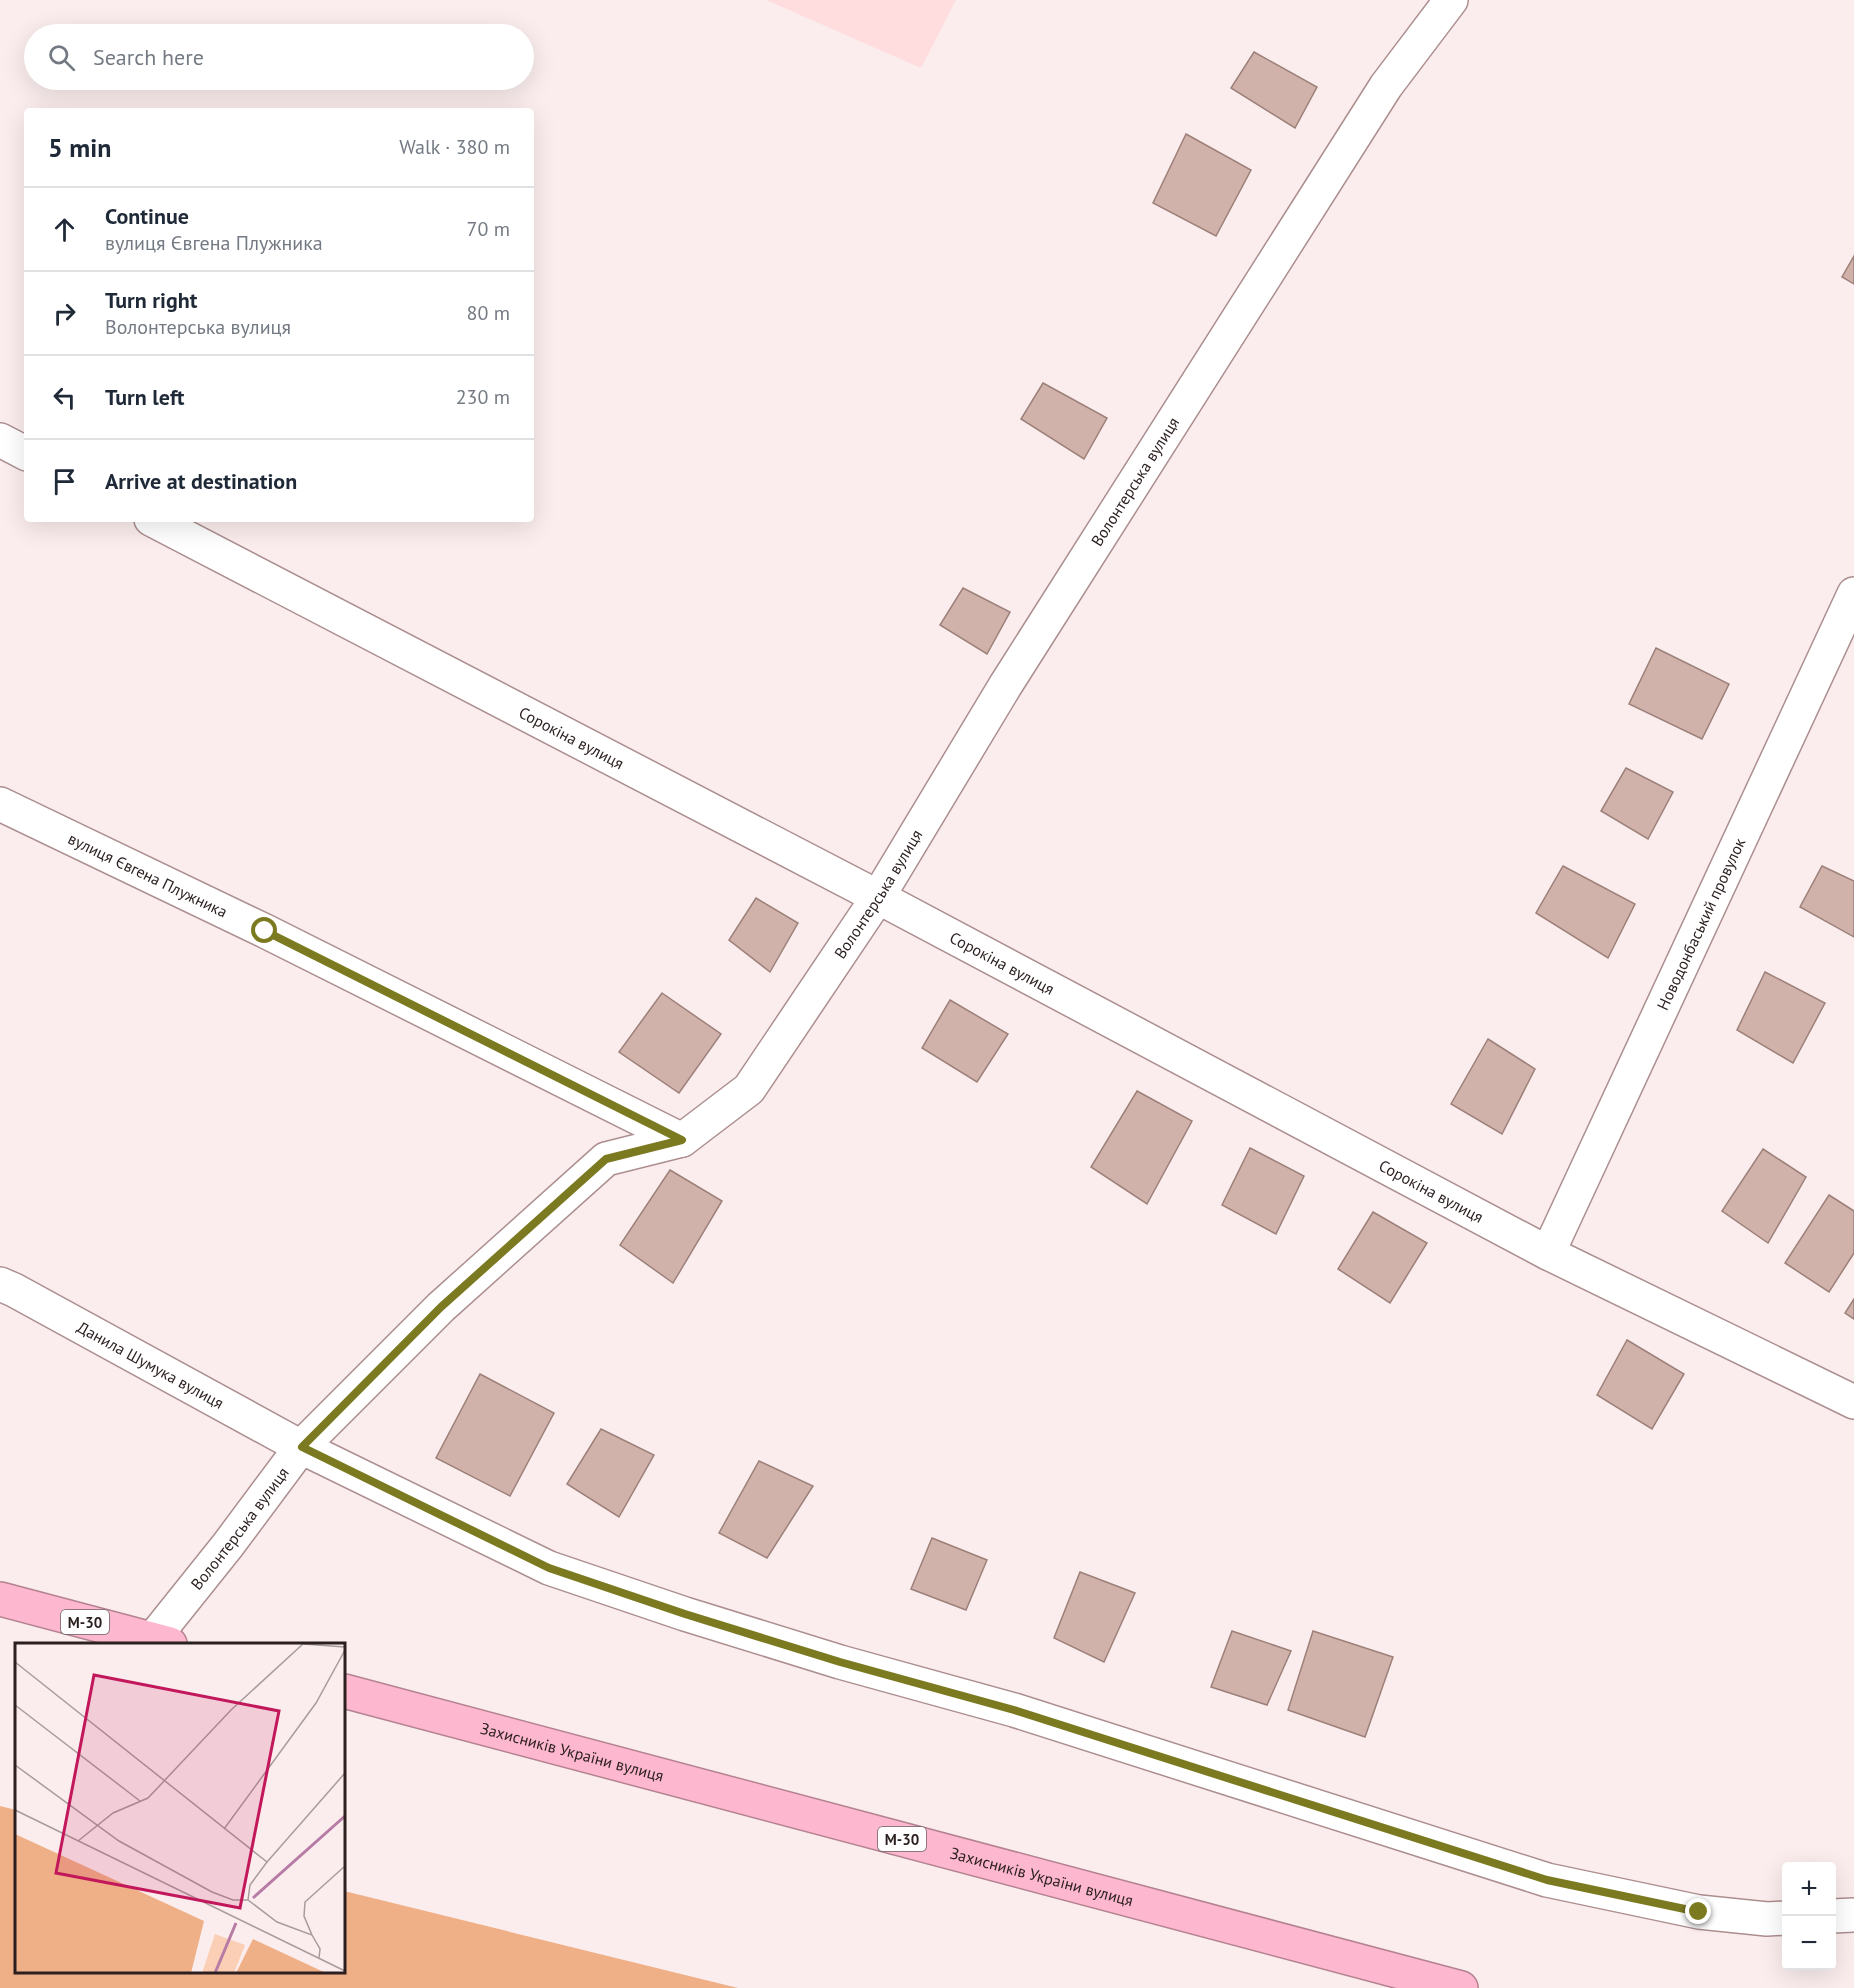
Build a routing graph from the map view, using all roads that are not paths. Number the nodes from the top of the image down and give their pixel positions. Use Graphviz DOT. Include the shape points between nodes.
graph roads {
  1 [pos="1451,0"];
  2 [pos="0,440"];
  3 [pos="24,452"];
  4 [pos="157,522"];
  5 [pos="1854,594"];
  6 [pos="0,804"];
  7 [pos="878,897"];
  8 [pos="682,1140"];
  9 [pos="1548,1253"];
  10 [pos="0,1284"];
  11 [pos="1854,1402"];
  12 [pos="302,1447"];
  13 [pos="0,1599"];
  14 [pos="161,1642"];
  15 [pos="345,1691"];
  16 [pos="1854,1915"];
  17 [pos="1836,1916"];
  18 [pos="1782,1918"];
  19 [pos="1461,1988"];
  1 -- 7 [label="street, Волонтерська вулиця" via="1386,86 1005,686"];
  2 -- 3 [label="street"];
  4 -- 7 [label="street, Сорокіна вулиця"];
  5 -- 9 [label="street, Новодонбаський провулок"];
  6 -- 8 [label="street, вулиця Євгена Плужника" via="265,931"];
  7 -- 8 [label="street, Волонтерська вулиця" via="749,1089"];
  7 -- 9 [label="street, Сорокіна вулиця"];
  8 -- 12 [label="street, Волонтерська вулиця" via="606,1159 441,1307"];
  9 -- 11 [label="street, Сорокіна вулиця"];
  10 -- 12 [label="street, Данила Шумука вулиця"];
  12 -- 14 [label="street, Волонтерська вулиця"];
  12 -- 18 [label="street, Данила Шумука вулиця" via="549,1568 685,1614 1014,1710 1547,1880 1699,1912"];
  13 -- 14 [label="highway, М-30"];
  15 -- 19 [label="highway, Захисників України вулиця / М-30"];
  16 -- 17 [label="street"];
}
